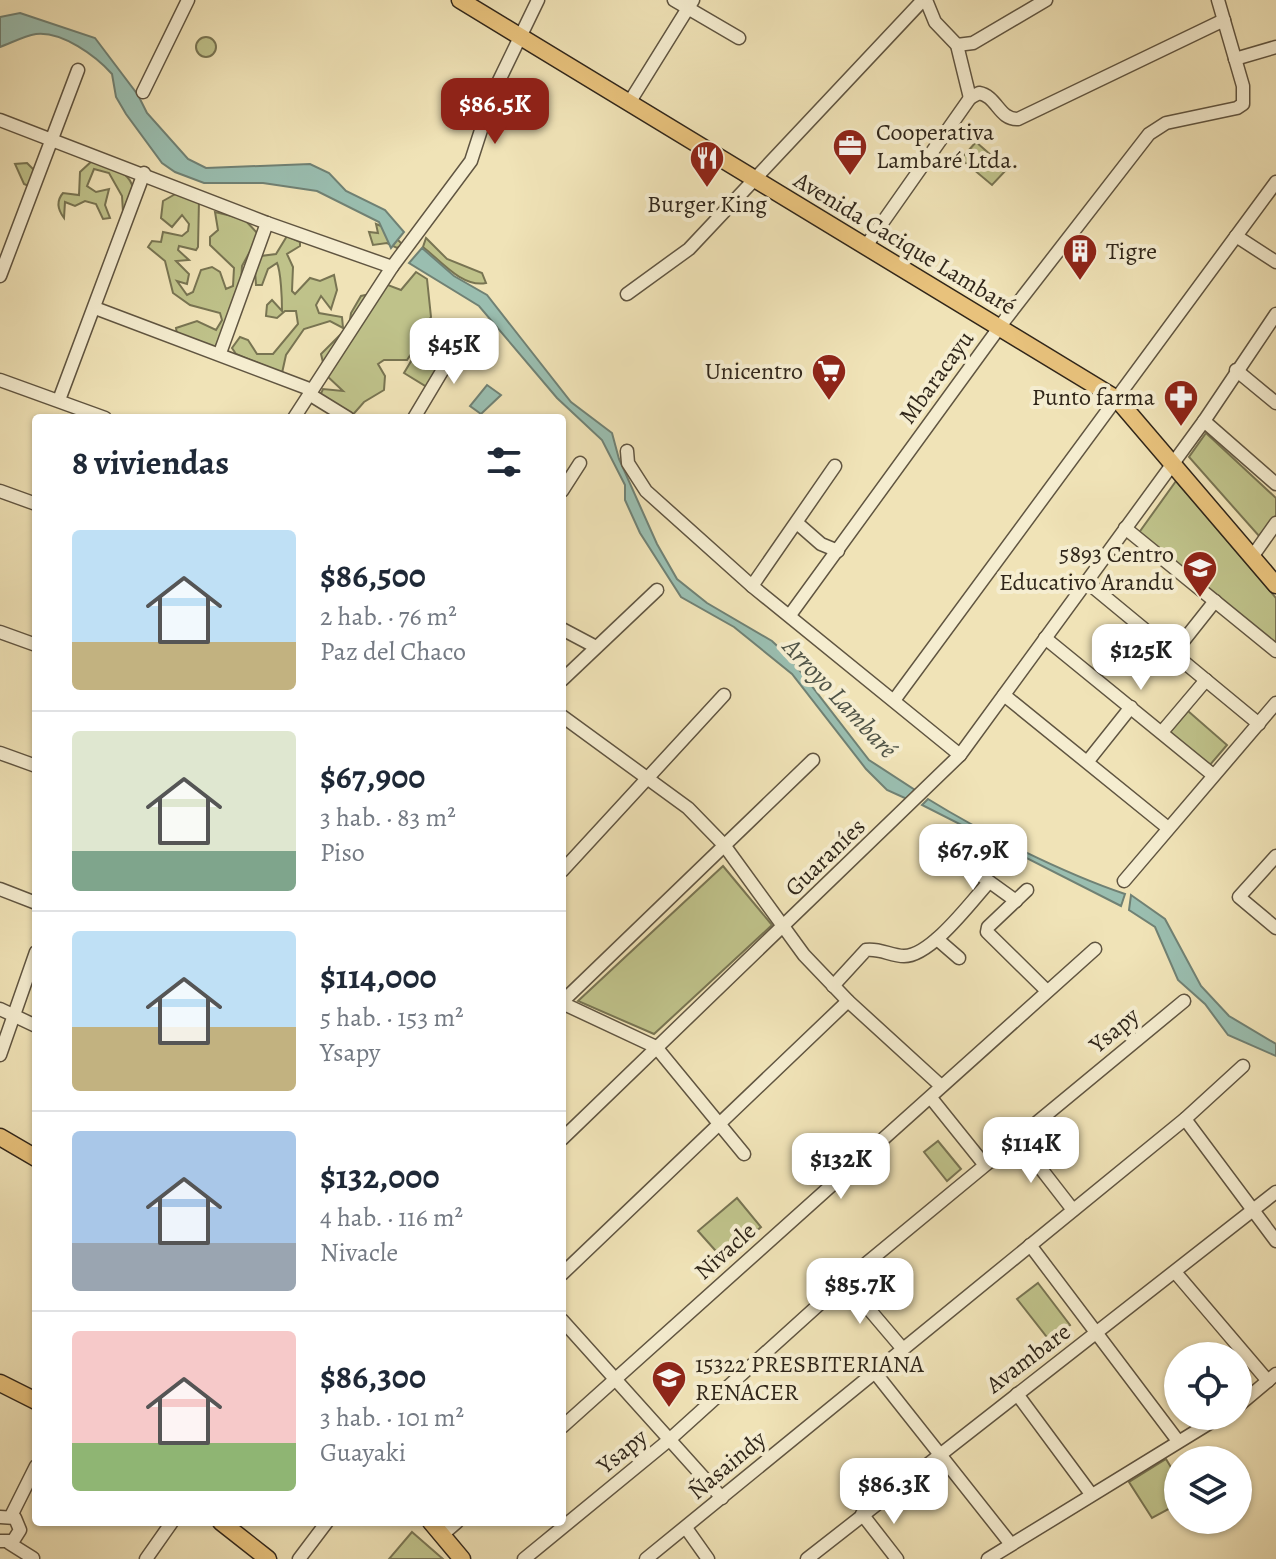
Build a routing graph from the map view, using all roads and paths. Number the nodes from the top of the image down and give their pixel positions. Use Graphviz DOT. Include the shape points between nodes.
graph roads {
  1 [pos="188,0"];
  2 [pos="460,0"];
  3 [pos="475,0"];
  4 [pos="538,0"];
  5 [pos="674,0"];
  6 [pos="924,0"];
  7 [pos="1046,0"];
  8 [pos="1218,0"];
  9 [pos="690,4"];
  10 [pos="1224,20"];
  11 [pos="523,34"];
  12 [pos="739,38"];
  13 [pos="957,45"];
  14 [pos="1276,47"];
  15 [pos="1235,59"];
  16 [pos="78,70"];
  17 [pos="143,92"];
  18 [pos="970,98"];
  19 [pos="632,100"];
  20 [pos="0,120"];
  21 [pos="51,137"];
  22 [pos="144,173"];
  23 [pos="757,176"];
  24 [pos="1276,182"];
  25 [pos="267,223"];
  26 [pos="1236,236"];
  27 [pos="868,243"];
  28 [pos="1276,262"];
  29 [pos="394,265"];
  30 [pos="0,276"];
  31 [pos="627,294"];
  32 [pos="95,308"];
  33 [pos="1276,314"];
  34 [pos="1001,324"];
  35 [pos="463,336"];
  36 [pos="220,353"];
  37 [pos="1236,370"];
  38 [pos="0,380"];
  39 [pos="310,392"];
  40 [pos="1118,396"];
  41 [pos="59,400"];
  42 [pos="1276,403"];
  43 [pos="95,414"];
  44 [pos="296,414"];
  45 [pos="342,414"];
  46 [pos="416,414"];
  47 [pos="1204,421"];
  48 [pos="627,451"];
  49 [pos="1175,460"];
  50 [pos="580,463"];
  51 [pos="835,466"];
  52 [pos="1276,484"];
  53 [pos="566,485"];
  54 [pos="0,491"];
  55 [pos="32,503"];
  56 [pos="797,523"];
  57 [pos="1276,523"];
  58 [pos="1125,528"];
  59 [pos="838,551"];
  60 [pos="1254,553"];
  61 [pos="1276,572"];
  62 [pos="1087,582"];
  63 [pos="1276,585"];
  64 [pos="752,586"];
  65 [pos="657,590"];
  66 [pos="1215,601"];
  67 [pos="790,615"];
  68 [pos="566,631"];
  69 [pos="0,632"];
  70 [pos="1045,638"];
  71 [pos="32,644"];
  72 [pos="596,647"];
  73 [pos="1276,651"];
  74 [pos="1173,654"];
  75 [pos="566,676"];
  76 [pos="1206,680"];
  77 [pos="724,695"];
  78 [pos="1004,695"];
  79 [pos="895,699"];
  80 [pos="1276,703"];
  81 [pos="1131,707"];
  82 [pos="566,719"];
  83 [pos="1259,724"];
  84 [pos="1162,732"];
  85 [pos="0,753"];
  86 [pos="960,755"];
  87 [pos="813,760"];
  88 [pos="1088,761"];
  89 [pos="32,765"];
  90 [pos="1213,775"];
  91 [pos="647,779"];
  92 [pos="1168,828"];
  93 [pos="724,845"];
  94 [pos="951,854"];
  95 [pos="1276,856"];
  96 [pos="566,867"];
  97 [pos="1124,881"];
  98 [pos="989,882"];
  99 [pos="0,889"];
  100 [pos="1027,890"];
  101 [pos="32,901"];
  102 [pos="1016,901"];
  103 [pos="784,926"];
  104 [pos="1276,928"];
  105 [pos="937,939"];
  106 [pos="1095,949"];
  107 [pos="959,958"];
  108 [pos="32,963"];
  109 [pos="833,986"];
  110 [pos="1046,990"];
  111 [pos="566,998"];
  112 [pos="848,1001"];
  113 [pos="1184,1001"];
  114 [pos="566,1004"];
  115 [pos="0,1009"];
  116 [pos="14,1014"];
  117 [pos="32,1024"];
  118 [pos="656,1047"];
  119 [pos="0,1055"];
  120 [pos="1243,1066"];
  121 [pos="940,1085"];
  122 [pos="931,1098"];
  123 [pos="1185,1119"];
  124 [pos="720,1123"];
  125 [pos="566,1135"];
  126 [pos="0,1137"];
  127 [pos="1018,1139"];
  128 [pos="744,1154"];
  129 [pos="32,1156"];
  130 [pos="984,1164"];
  131 [pos="1276,1192"];
  132 [pos="1253,1209"];
  133 [pos="1073,1210"];
  134 [pos="1276,1241"];
  135 [pos="1030,1245"];
  136 [pos="566,1270"];
  137 [pos="1175,1272"];
  138 [pos="845,1281"];
  139 [pos="566,1324"];
  140 [pos="1097,1334"];
  141 [pos="902,1348"];
  142 [pos="873,1370"];
  143 [pos="1272,1378"];
  144 [pos="615,1379"];
  145 [pos="0,1383"];
  146 [pos="1017,1394"];
  147 [pos="1252,1394"];
  148 [pos="32,1399"];
  149 [pos="566,1423"];
  150 [pos="1197,1430"];
  151 [pos="669,1440"];
  152 [pos="1178,1441"];
  153 [pos="938,1454"];
  154 [pos="32,1473"];
  155 [pos="1091,1494"];
  156 [pos="722,1498"];
  157 [pos="862,1514"];
  158 [pos="6,1516"];
  159 [pos="566,1525"];
  160 [pos="169,1526"];
  161 [pos="226,1526"];
  162 [pos="324,1526"];
  163 [pos="564,1526"];
  164 [pos="686,1528"];
  165 [pos="437,1529"];
  166 [pos="4,1542"];
  167 [pos="1010,1543"];
  168 [pos="33,1558"];
  169 [pos="146,1559"];
  170 [pos="268,1559"];
  171 [pos="299,1559"];
  172 [pos="462,1559"];
  173 [pos="524,1559"];
  174 [pos="646,1559"];
  175 [pos="708,1559"];
  176 [pos="807,1559"];
  177 [pos="897,1559"];
  178 [pos="988,1559"];
  1 -- 17 [label="street"];
  2 -- 11 [label="main road, Avenida Cacique Lambaré"];
  3 -- 11 [label="main road, Avenida Cacique Lambaré"];
  4 -- 11 [label="street"];
  5 -- 9 [label="street"];
  6 -- 13 [label="street" via="935,22"];
  6 -- 23 [label="street"];
  7 -- 13 [label="street" via="973,43"];
  8 -- 10 [label="street"];
  9 -- 12 [label="street"];
  9 -- 19 [label="street"];
  10 -- 15 [label="street"];
  10 -- 18 [label="street" via="1018,119 1008,119 986,94"];
  11 -- 19 [label="main road, Avenida Cacique Lambaré"];
  11 -- 29 [label="street" via="493,93 471,161"];
  13 -- 18 [label="street"];
  14 -- 15 [label="street"];
  15 -- 34 [label="street, Mbaracayu" via="1243,104 1158,127"];
  16 -- 21 [label="street"];
  18 -- 27 [label="street"];
  19 -- 23 [label="main road, Avenida Cacique Lambaré"];
  20 -- 21 [label="street"];
  21 -- 22 [label="street"];
  21 -- 30 [label="street"];
  22 -- 25 [label="street"];
  22 -- 32 [label="street"];
  23 -- 27 [label="main road, Avenida Cacique Lambaré"];
  23 -- 31 [label="street" via="679,259"];
  24 -- 26 [label="street"];
  25 -- 29 [label="street"];
  25 -- 36 [label="street"];
  26 -- 28 [label="street"];
  26 -- 40 [label="street"];
  27 -- 34 [label="main road, Avenida Cacique Lambaré"];
  29 -- 39 [label="street"];
  32 -- 36 [label="street"];
  32 -- 41 [label="street"];
  33 -- 37 [label="street, Guaraníes"];
  34 -- 40 [label="main road, Avenida Cacique Lambaré"];
  34 -- 59 [label="street, Mbaracayu"];
  35 -- 46 [label="street"];
  36 -- 39 [label="street"];
  37 -- 42 [label="street"];
  37 -- 47 [label="street, Guaraníes"];
  38 -- 41 [label="street"];
  39 -- 44 [label="street"];
  39 -- 45 [label="street"];
  40 -- 49 [label="main road, Avenida Cacique Lambaré"];
  40 -- 79 [label="street"];
  41 -- 43 [label="street"];
  47 -- 49 [label="street, Guaraníes"];
  47 -- 52 [label="street"];
  48 -- 64 [label="street" via="628,463 646,491"];
  49 -- 58 [label="street, Guaraníes"];
  49 -- 60 [label="main road, Avenida Cacique Lambaré"];
  50 -- 53 [label="street"];
  51 -- 56 [label="street"];
  54 -- 55 [label="street"];
  56 -- 59 [label="street"];
  56 -- 64 [label="street"];
  57 -- 60 [label="street"];
  58 -- 62 [label="street, Guaraníes"];
  58 -- 66 [label="street"];
  59 -- 67 [label="street, Mbaracayu"];
  60 -- 61 [label="main road, Avenida Cacique Lambaré"];
  60 -- 63 [label="main road, Avenida Cacique Lambaré"];
  62 -- 70 [label="street, Guaraníes"];
  62 -- 74 [label="street"];
  64 -- 67 [label="street"];
  65 -- 72 [label="street"];
  66 -- 73 [label="street"];
  66 -- 74 [label="street"];
  67 -- 79 [label="street"];
  68 -- 72 [label="street"];
  69 -- 71 [label="street"];
  70 -- 78 [label="street, Guaraníes"];
  70 -- 81 [label="street"];
  72 -- 75 [label="street"];
  74 -- 76 [label="street"];
  76 -- 83 [label="street"];
  76 -- 84 [label="street"];
  77 -- 91 [label="street"];
  78 -- 86 [label="street, Guaraníes"];
  78 -- 88 [label="street"];
  79 -- 86 [label="street"];
  80 -- 83 [label="street"];
  81 -- 84 [label="street"];
  81 -- 88 [label="street"];
  82 -- 91 [label="street"];
  83 -- 90 [label="street"];
  84 -- 90 [label="street"];
  85 -- 89 [label="street"];
  86 -- 103 [label="street, Guaraníes"];
  87 -- 93 [label="street"];
  88 -- 92 [label="street"];
  90 -- 92 [label="street"];
  91 -- 93 [label="street" via="688,808"];
  91 -- 96 [label="street"];
  92 -- 97 [label="street"];
  93 -- 103 [label="street"];
  93 -- 111 [label="street"];
  94 -- 98 [label="street"];
  95 -- 104 [label="street" via="1239,897"];
  98 -- 102 [label="street"];
  98 -- 105 [label="street"];
  99 -- 101 [label="street"];
  100 -- 102 [label="street"];
  102 -- 110 [label="street" via="987,932"];
  103 -- 109 [label="street"];
  103 -- 118 [label="street, Guaraníes"];
  105 -- 107 [label="street"];
  105 -- 109 [label="street" via="915,954 866,950"];
  106 -- 110 [label="street, Nivacle"];
  108 -- 116 [label="street"];
  109 -- 112 [label="street"];
  110 -- 121 [label="street, Nivacle"];
  112 -- 121 [label="street"];
  112 -- 124 [label="street"];
  113 -- 127 [label="street, Ysapy"];
  114 -- 118 [label="street"];
  115 -- 116 [label="street"];
  116 -- 117 [label="street"];
  116 -- 119 [label="street"];
  118 -- 124 [label="street"];
  118 -- 125 [label="street, Guaraníes"];
  120 -- 123 [label="street, Ñasaindy"];
  121 -- 122 [label="street, Nivacle"];
  122 -- 130 [label="street"];
  122 -- 144 [label="street, Nivacle"];
  123 -- 132 [label="street"];
  123 -- 133 [label="street, Ñasaindy"];
  124 -- 128 [label="street"];
  124 -- 136 [label="street"];
  126 -- 129 [label="main road"];
  127 -- 130 [label="street, Ysapy"];
  127 -- 133 [label="street"];
  130 -- 138 [label="street, Ysapy"];
  131 -- 132 [label="street, Avambare"];
  132 -- 134 [label="street"];
  132 -- 137 [label="street, Avambare"];
  133 -- 135 [label="street, Ñasaindy"];
  135 -- 140 [label="street"];
  135 -- 141 [label="street, Ñasaindy"];
  137 -- 140 [label="street, Avambare"];
  137 -- 143 [label="street"];
  138 -- 141 [label="street"];
  138 -- 151 [label="street, Ysapy"];
  139 -- 144 [label="street"];
  140 -- 146 [label="street, Avambare"];
  140 -- 152 [label="street"];
  141 -- 142 [label="street, Ñasaindy"];
  142 -- 153 [label="street"];
  142 -- 156 [label="street, Ñasaindy"];
  143 -- 147 [label="street"];
  144 -- 149 [label="street, Nivacle"];
  144 -- 151 [label="street"];
  145 -- 148 [label="main road"];
  146 -- 153 [label="street, Avambare"];
  146 -- 155 [label="street"];
  150 -- 152 [label="street"];
  151 -- 156 [label="street"];
  151 -- 159 [label="street, Ysapy"];
  152 -- 155 [label="street"];
  153 -- 157 [label="street, Avambare"];
  153 -- 167 [label="street"];
  154 -- 158 [label="street"];
  155 -- 167 [label="street"];
  156 -- 164 [label="street, Ñasaindy"];
  157 -- 176 [label="street, Avambare"];
  157 -- 177 [label="street"];
  158 -- 166 [label="street" via="18,1521 20,1530 17,1538"];
  160 -- 169 [label="street"];
  161 -- 170 [label="main road"];
  162 -- 171 [label="street"];
  163 -- 173 [label="street, Ysapy"];
  164 -- 174 [label="street, Ñasaindy"];
  164 -- 175 [label="street"];
  165 -- 172 [label="main road"];
  166 -- 168 [label="street"];
  167 -- 178 [label="street"];
}
